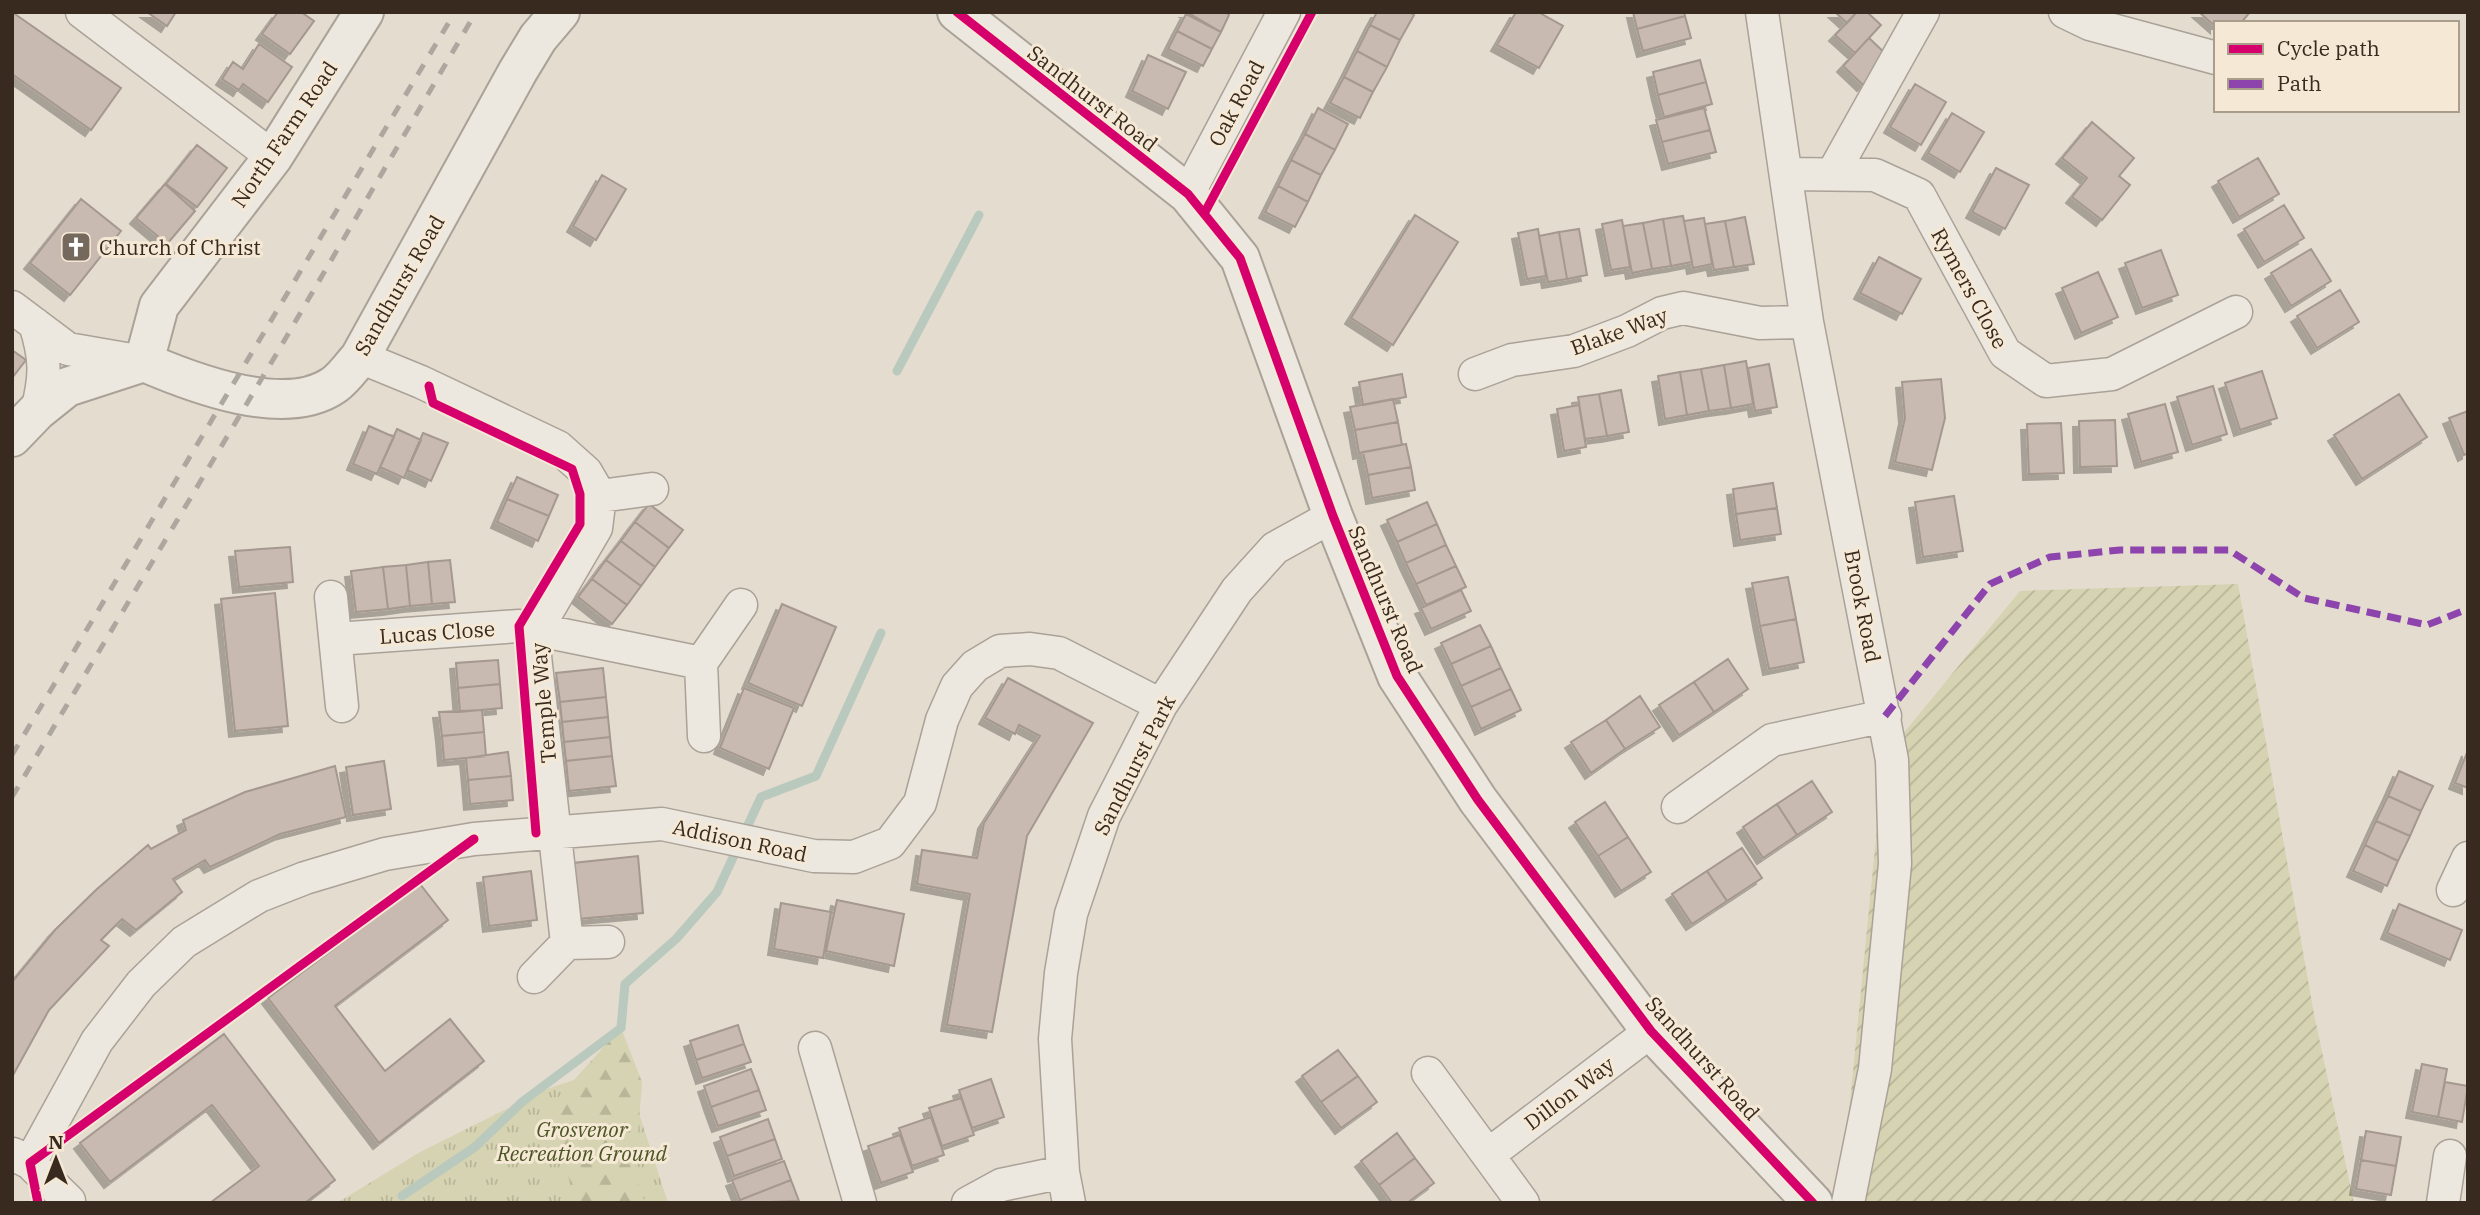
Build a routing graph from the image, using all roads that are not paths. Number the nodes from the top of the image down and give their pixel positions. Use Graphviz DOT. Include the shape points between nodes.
graph roads {
  1 [pos="82,12"];
  2 [pos="364,12"];
  3 [pos="560,12"];
  4 [pos="957,12"];
  5 [pos="1284,12"];
  6 [pos="1762,12"];
  7 [pos="1923,12"];
  8 [pos="2065,12"];
  9 [pos="2214,57"];
  10 [pos="273,157"];
  11 [pos="1833,173"];
  12 [pos="1786,174"];
  13 [pos="1188,194"];
  14 [pos="2236,312"];
  15 [pos="24,316"];
  16 [pos="1807,322"];
  17 [pos="360,357"];
  18 [pos="144,362"];
  19 [pos="1475,374"];
  20 [pos="24,424"];
  21 [pos="652,489"];
  22 [pos="600,496"];
  23 [pos="1333,516"];
  24 [pos="331,597"];
  25 [pos="741,605"];
  26 [pos="537,629"];
  27 [pos="336,639"];
  28 [pos="701,663"];
  29 [pos="1161,705"];
  30 [pos="342,706"];
  31 [pos="1885,716"];
  32 [pos="704,736"];
  33 [pos="1678,807"];
  34 [pos="557,831"];
  35 [pos="2467,860"];
  36 [pos="2453,890"];
  37 [pos="608,942"];
  38 [pos="567,943"];
  39 [pos="534,977"];
  40 [pos="1651,1031"];
  41 [pos="815,1048"];
  42 [pos="1428,1073"];
  43 [pos="1488,1155"];
  44 [pos="2450,1156"];
  45 [pos="21,1158"];
  46 [pos="1063,1172"];
  47 [pos="2452,1198"];
  48 [pos="69,1201"];
  49 [pos="860,1203"];
  50 [pos="968,1203"];
  51 [pos="1069,1203"];
  52 [pos="1523,1203"];
  53 [pos="1814,1203"];
  54 [pos="1848,1203"];
  1 -- 10 [label="street"];
  2 -- 10 [label="street, North Farm Road"];
  3 -- 17 [label="street, Sandhurst Road" via="518,71"];
  4 -- 13 [label="street, Sandhurst Road"];
  5 -- 13 [label="street, Oak Road"];
  6 -- 12 [label="street, Brook Road"];
  7 -- 11 [label="street"];
  8 -- 9 [label="street" via="2090,24"];
  10 -- 18 [label="street, North Farm Road" via="159,306"];
  11 -- 12 [label="street, Rymers Close"];
  11 -- 14 [label="street, Rymers Close" via="1875,175 1919,195 2005,353 2046,381 2112,374"];
  12 -- 16 [label="street, Brook Road"];
  13 -- 23 [label="street, Sandhurst Road" via="1240,258"];
  15 -- 18 [label="street" via="68,349"];
  15 -- 20 [label="street" via="44,354 44,384"];
  16 -- 19 [label="street, Blake Way" via="1760,323 1683,308 1574,351 1512,360"];
  16 -- 31 [label="street, Brook Road"];
  17 -- 18 [label="street, Sandhurst Road" via="334,384 285,400 198,384"];
  17 -- 22 [label="street" via="558,447 586,472"];
  18 -- 20 [label="street" via="67,387"];
  21 -- 22 [label="street"];
  22 -- 26 [label="street, Temple Way" via="596,528"];
  23 -- 29 [label="street, Sandhurst Park" via="1275,548 1237,590"];
  23 -- 40 [label="street, Sandhurst Road" via="1397,676 1478,800"];
  24 -- 27 [label="street"];
  25 -- 28 [label="street"];
  26 -- 27 [label="street, Lucas Close" via="519,626"];
  26 -- 28 [label="street, Lucas Close"];
  26 -- 34 [label="street, Temple Way" via="535,656"];
  27 -- 30 [label="street"];
  28 -- 32 [label="street"];
  29 -- 34 [label="street, Addison Road" via="1059,653 1000,651 975,666 957,686 920,803 890,843 855,857 814,856 663,824"];
  29 -- 46 [label="street, Sandhurst Park" via="1104,816 1071,914 1055,1039"];
  31 -- 33 [label="street" via="1772,740"];
  31 -- 54 [label="street, Brook Road" via="1892,761 1895,864 1875,1069"];
  34 -- 38 [label="street, Temple Way"];
  34 -- 45 [label="street, Addison Road" via="398,852 259,896 184,942 141,984 97,1041"];
  35 -- 36 [label="street"];
  37 -- 38 [label="street"];
  38 -- 39 [label="street"];
  40 -- 43 [label="street, Dillon Way"];
  40 -- 53 [label="street, Sandhurst Road"];
  41 -- 49 [label="street"];
  42 -- 43 [label="street"];
  43 -- 52 [label="street"];
  44 -- 47 [label="street"];
  45 -- 48 [label="street"];
  46 -- 50 [label="street" via="1001,1185"];
  46 -- 51 [label="street, Sandhurst Park"];
}
